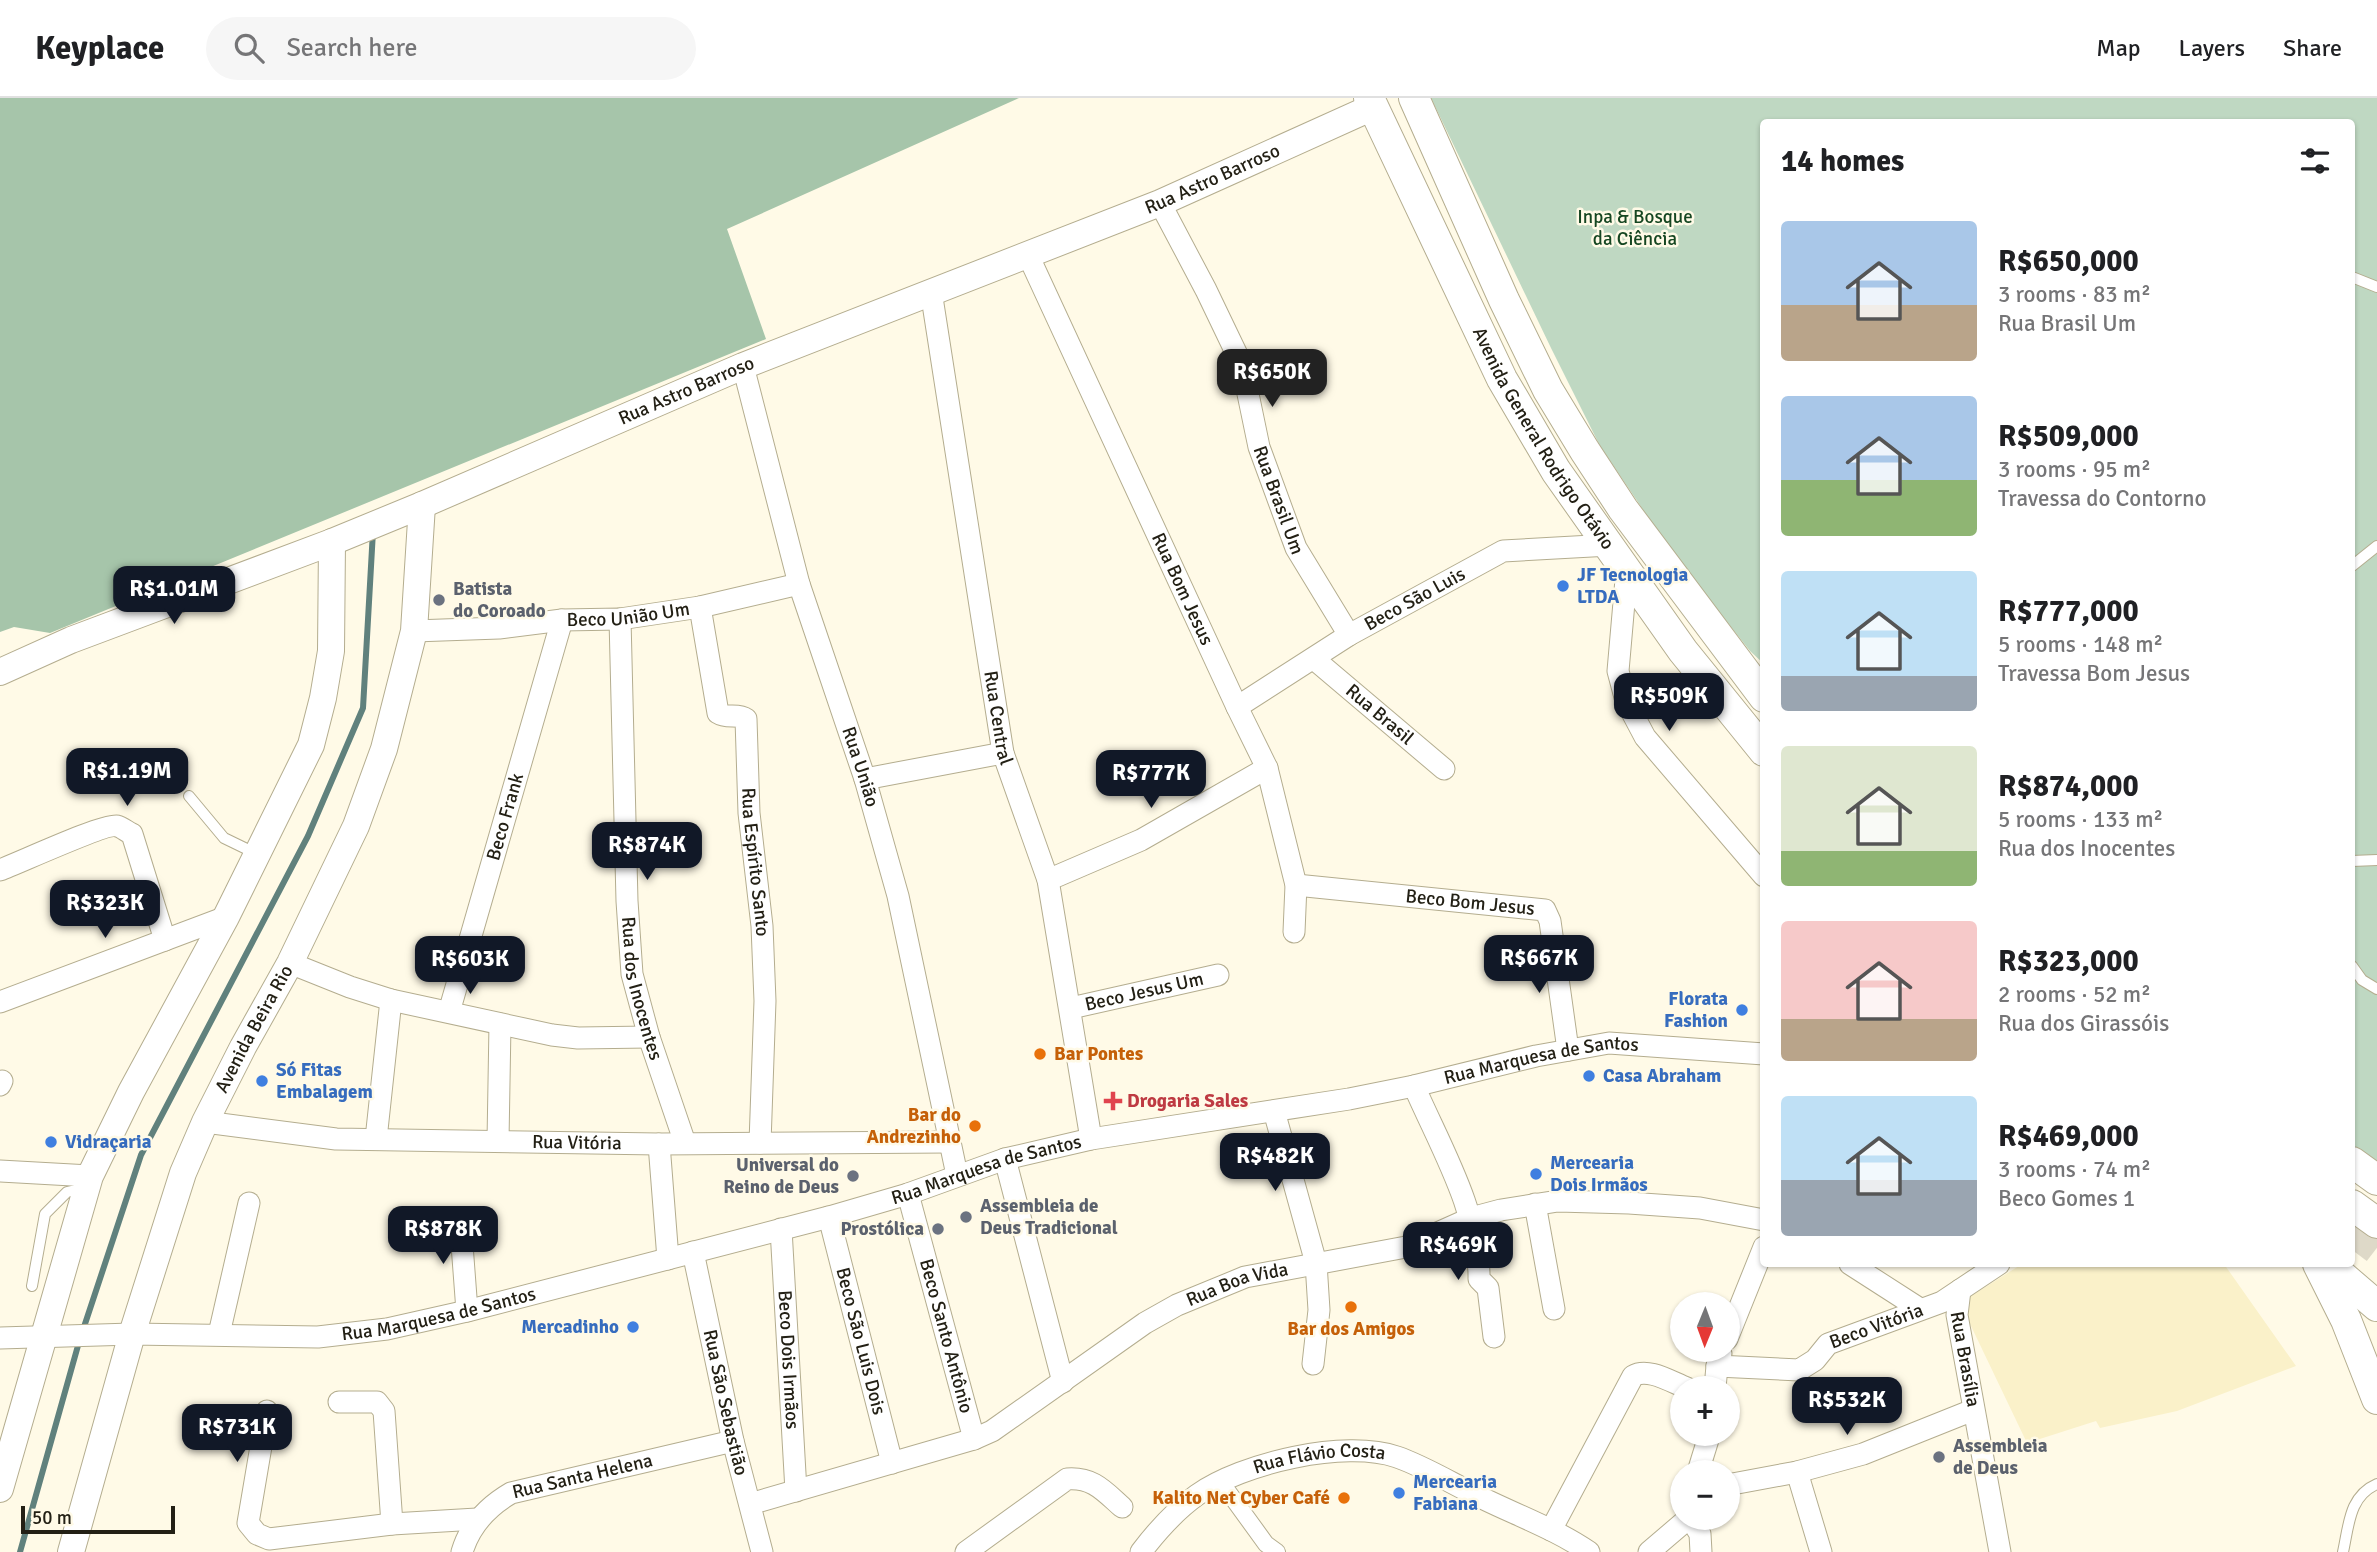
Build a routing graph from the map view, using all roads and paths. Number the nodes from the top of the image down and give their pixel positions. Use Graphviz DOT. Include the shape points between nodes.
graph roads {
  1 [pos="1414,98"];
  2 [pos="1371,102"];
  3 [pos="1160,203"];
  4 [pos="1028,255"];
  5 [pos="2355,279"];
  6 [pos="2377,287"];
  7 [pos="931,291"];
  8 [pos="743,366"];
  9 [pos="422,505"];
  10 [pos="332,542"];
  11 [pos="2377,547"];
  12 [pos="1619,557"];
  13 [pos="2355,563"];
  14 [pos="799,584"];
  15 [pos="700,607"];
  16 [pos="620,619"];
  17 [pos="562,620"];
  18 [pos="414,631"];
  19 [pos="1349,635"];
  20 [pos="1314,659"];
  21 [pos="0,672"];
  22 [pos="1760,692"];
  23 [pos="1237,707"];
  24 [pos="1760,746"];
  25 [pos="1003,753"];
  26 [pos="1267,768"];
  27 [pos="1444,769"];
  28 [pos="865,779"];
  29 [pos="189,796"];
  30 [pos="257,854"];
  31 [pos="2355,860"];
  32 [pos="2377,860"];
  33 [pos="0,870"];
  34 [pos="1760,871"];
  35 [pos="1048,880"];
  36 [pos="1296,885"];
  37 [pos="226,916"];
  38 [pos="1294,932"];
  39 [pos="165,940"];
  40 [pos="290,964"];
  41 [pos="2355,970"];
  42 [pos="1218,975"];
  43 [pos="2377,989"];
  44 [pos="391,1000"];
  45 [pos="0,1002"];
  46 [pos="1071,1008"];
  47 [pos="449,1012"];
  48 [pos="500,1024"];
  49 [pos="649,1037"];
  50 [pos="1568,1050"];
  51 [pos="1760,1054"];
  52 [pos="1413,1086"];
  53 [pos="1274,1111"];
  54 [pos="205,1122"];
  55 [pos="376,1139"];
  56 [pos="1091,1139"];
  57 [pos="498,1141"];
  58 [pos="949,1142"];
  59 [pos="685,1143"];
  60 [pos="760,1143"];
  61 [pos="659,1144"];
  62 [pos="1005,1158"];
  63 [pos="2355,1164"];
  64 [pos="0,1171"];
  65 [pos="957,1175"];
  66 [pos="2377,1180"];
  67 [pos="88,1182"];
  68 [pos="908,1194"];
  69 [pos="249,1203"];
  70 [pos="1535,1204"];
  71 [pos="2355,1207"];
  72 [pos="460,1217"];
  73 [pos="829,1217"];
  74 [pos="1471,1218"];
  75 [pos="1760,1219"];
  76 [pos="2377,1223"];
  77 [pos="781,1229"];
  78 [pos="693,1252"];
  79 [pos="1760,1257"];
  80 [pos="668,1259"];
  81 [pos="1316,1263"];
  82 [pos="1855,1267"];
  83 [pos="1994,1267"];
  84 [pos="2320,1267"];
  85 [pos="2332,1267"];
  86 [pos="32,1286"];
  87 [pos="1960,1290"];
  88 [pos="2377,1306"];
  89 [pos="1740,1307"];
  90 [pos="1554,1309"];
  91 [pos="1920,1309"];
  92 [pos="467,1311"];
  93 [pos="132,1334"];
  94 [pos="219,1335"];
  95 [pos="57,1336"];
  96 [pos="1494,1337"];
  97 [pos="0,1338"];
  98 [pos="1740,1361"];
  99 [pos="1312,1364"];
  100 [pos="1063,1382"];
  101 [pos="1670,1382"];
  102 [pos="2377,1399"];
  103 [pos="339,1402"];
  104 [pos="1973,1409"];
  105 [pos="267,1411"];
  106 [pos="974,1438"];
  107 [pos="733,1441"];
  108 [pos="892,1463"];
  109 [pos="1797,1472"];
  110 [pos="1222,1482"];
  111 [pos="1740,1483"];
  112 [pos="2377,1484"];
  113 [pos="0,1489"];
  114 [pos="796,1491"];
  115 [pos="750,1504"];
  116 [pos="1122,1507"];
  117 [pos="477,1520"];
  118 [pos="392,1524"];
  119 [pos="1551,1530"];
  120 [pos="1676,1530"];
  121 [pos="1698,1530"];
  122 [pos="71,1552"];
  123 [pos="462,1552"];
  124 [pos="762,1552"];
  125 [pos="966,1552"];
  126 [pos="1141,1552"];
  127 [pos="1277,1552"];
  128 [pos="1589,1552"];
  129 [pos="1649,1552"];
  130 [pos="1701,1552"];
  131 [pos="1820,1552"];
  132 [pos="2000,1552"];
  133 [pos="2343,1552"];
  1 -- 22 [label="main road, Avenida General Rodrigo Otávio" via="1554,400 1623,509"];
  2 -- 3 [label="street, Rua Astro Barroso"];
  2 -- 12 [label="main road, Avenida General Rodrigo Otávio" via="1502,379 1556,471"];
  3 -- 4 [label="street, Rua Astro Barroso"];
  3 -- 19 [label="street, Rua Brasil Um" via="1242,365 1259,447 1296,548"];
  4 -- 7 [label="street, Rua Astro Barroso"];
  4 -- 23 [label="street, Rua Bom Jesus"];
  5 -- 6 [label="lane"];
  7 -- 8 [label="street, Rua Astro Barroso"];
  7 -- 25 [label="street, Rua Central"];
  8 -- 9 [label="street, Rua Astro Barroso"];
  8 -- 14 [label="street, Rua União"];
  9 -- 10 [label="street, Rua Astro Barroso"];
  9 -- 18 [label="street, Avenida Beira Rio"];
  10 -- 21 [label="street, Rua Astro Barroso" via="71,640"];
  10 -- 30 [label="street" via="331,651 323,698 311,745"];
  11 -- 13 [label="lane"];
  12 -- 19 [label="street, Beco São Luis" via="1503,551"];
  12 -- 24 [label="main road, Avenida General Rodrigo Otávio" via="1683,650"];
  12 -- 34 [label="street" via="1618,671 1626,701 1645,737"];
  14 -- 15 [label="street, Beco União Um"];
  14 -- 28 [label="street, Rua União"];
  15 -- 16 [label="street, Beco União Um"];
  15 -- 60 [label="street, Rua Espírito Santo" via="718,713 746,719 765,1001"];
  16 -- 17 [label="street, Beco União Um"];
  16 -- 49 [label="street, Rua dos Inocentes" via="630,950"];
  17 -- 18 [label="street, Beco União Um"];
  17 -- 47 [label="street, Beco Frank"];
  18 -- 40 [label="street, Avenida Beira Rio" via="384,749 356,826"];
  19 -- 20 [label="street, Beco São Luis"];
  20 -- 23 [label="street, Beco São Luis"];
  20 -- 27 [label="street, Rua Brasil"];
  23 -- 26 [label="street, Rua Bom Jesus"];
  25 -- 28 [label="street"];
  25 -- 35 [label="street, Rua Central"];
  26 -- 35 [label="street" via="1141,840"];
  26 -- 36 [label="street, Rua Bom Jesus"];
  28 -- 58 [label="street, Rua União" via="898,896"];
  29 -- 30 [label="lane" via="224,838"];
  30 -- 37 [label="street"];
  31 -- 32 [label="lane"];
  33 -- 39 [label="street" via="116,825 132,834"];
  35 -- 46 [label="street, Rua Central"];
  36 -- 38 [label="street, Rua Bom Jesus"];
  36 -- 50 [label="street, Beco Bom Jesus" via="1545,910"];
  37 -- 39 [label="street"];
  37 -- 67 [label="street"];
  39 -- 45 [label="street"];
  40 -- 44 [label="street"];
  40 -- 54 [label="street, Avenida Beira Rio"];
  41 -- 43 [label="lane"];
  42 -- 46 [label="street, Beco Jesus Um"];
  44 -- 47 [label="street"];
  44 -- 55 [label="street"];
  46 -- 56 [label="street, Rua Central"];
  47 -- 48 [label="street"];
  48 -- 49 [label="street" via="578,1038"];
  48 -- 57 [label="street"];
  49 -- 59 [label="street, Rua dos Inocentes"];
  50 -- 51 [label="street, Rua Marquesa de Santos" via="1609,1043"];
  50 -- 52 [label="street, Rua Marquesa de Santos"];
  52 -- 53 [label="street, Rua Marquesa de Santos"];
  52 -- 74 [label="street"];
  53 -- 56 [label="street, Rua Marquesa de Santos"];
  53 -- 81 [label="street"];
  54 -- 55 [label="street, Rua Vitória" via="299,1136"];
  54 -- 93 [label="street, Avenida Beira Rio" via="183,1173"];
  55 -- 57 [label="street, Rua Vitória"];
  56 -- 62 [label="street, Rua Marquesa de Santos"];
  57 -- 61 [label="street, Rua Vitória"];
  58 -- 60 [label="street, Rua Vitória"];
  58 -- 65 [label="street, Rua União"];
  59 -- 60 [label="street, Rua Vitória"];
  59 -- 61 [label="street, Rua Vitória"];
  61 -- 80 [label="street"];
  62 -- 65 [label="street, Rua Marquesa de Santos"];
  62 -- 100 [label="street"];
  63 -- 66 [label="main road"];
  64 -- 67 [label="street"];
  65 -- 68 [label="street, Rua Marquesa de Santos"];
  67 -- 86 [label="lane" via="68,1192 45,1214"];
  67 -- 95 [label="street"];
  68 -- 73 [label="street, Rua Marquesa de Santos"];
  68 -- 106 [label="street, Beco Santo Antônio"];
  69 -- 94 [label="street"];
  70 -- 74 [label="street, Rua Boa Vida"];
  70 -- 75 [label="street, Rua Boa Vida" via="1629,1203 1700,1208"];
  70 -- 90 [label="street"];
  71 -- 76 [label="main road"];
  72 -- 92 [label="street"];
  73 -- 77 [label="street, Rua Marquesa de Santos"];
  73 -- 108 [label="street, Beco São Luis Dois"];
  74 -- 81 [label="street, Rua Boa Vida" via="1406,1247"];
  74 -- 96 [label="street" via="1479,1279 1488,1288"];
  77 -- 78 [label="street, Rua Marquesa de Santos"];
  77 -- 114 [label="street, Beco Dois Irmãos"];
  78 -- 80 [label="street, Rua Marquesa de Santos"];
  78 -- 107 [label="street, Rua São Sebastião"];
  79 -- 89 [label="street"];
  80 -- 92 [label="street, Rua Marquesa de Santos"];
  81 -- 99 [label="street" via="1319,1310"];
  81 -- 100 [label="street, Rua Boa Vida" via="1245,1277 1177,1305"];
  82 -- 91 [label="street"];
  83 -- 87 [label="street, Beco Vitória"];
  84 -- 102 [label="main road"];
  85 -- 88 [label="main road"];
  87 -- 91 [label="street, Beco Vitória" via="1942,1303"];
  87 -- 104 [label="street, Rua Brasília" via="1957,1315"];
  91 -- 98 [label="street, Beco Vitória" via="1828,1344 1800,1370"];
  92 -- 94 [label="street, Rua Marquesa de Santos" via="353,1334"];
  93 -- 94 [label="street, Rua Marquesa de Santos"];
  93 -- 95 [label="street, Rua Marquesa de Santos"];
  93 -- 122 [label="street, Avenida Beira Rio"];
  95 -- 97 [label="street, Rua Marquesa de Santos"];
  95 -- 113 [label="street"];
  100 -- 106 [label="street, Rua Boa Vida" via="992,1432"];
  101 -- 119 [label="street" via="1647,1373 1633,1376"];
  103 -- 118 [label="street" via="377,1402 384,1411"];
  104 -- 109 [label="street" via="1863,1454"];
  104 -- 132 [label="street, Rua Brasília"];
  105 -- 118 [label="street" via="248,1523 257,1534 270,1539"];
  106 -- 108 [label="street, Rua Boa Vida"];
  107 -- 115 [label="street, Rua São Sebastião"];
  107 -- 117 [label="street, Rua Santa Helena" via="530,1486 495,1502"];
  108 -- 114 [label="street, Rua Boa Vida"];
  109 -- 111 [label="street"];
  109 -- 131 [label="street"];
  110 -- 119 [label="street, Rua Flávio Costa" via="1252,1469 1328,1451 1368,1451 1398,1457"];
  110 -- 126 [label="street, Rua Flávio Costa" via="1190,1501"];
  110 -- 127 [label="street" via="1266,1544"];
  112 -- 133 [label="lane" via="2364,1489 2353,1506"];
  114 -- 115 [label="street, Rua Boa Vida"];
  115 -- 124 [label="street, Rua São Sebastião"];
  116 -- 125 [label="street" via="1094,1482 1067,1479"];
  117 -- 118 [label="street"];
  117 -- 123 [label="street, Rua Santa Helena"];
  119 -- 128 [label="street, Rua Flávio Costa"];
  120 -- 129 [label="street"];
  121 -- 130 [label="street"];
}
